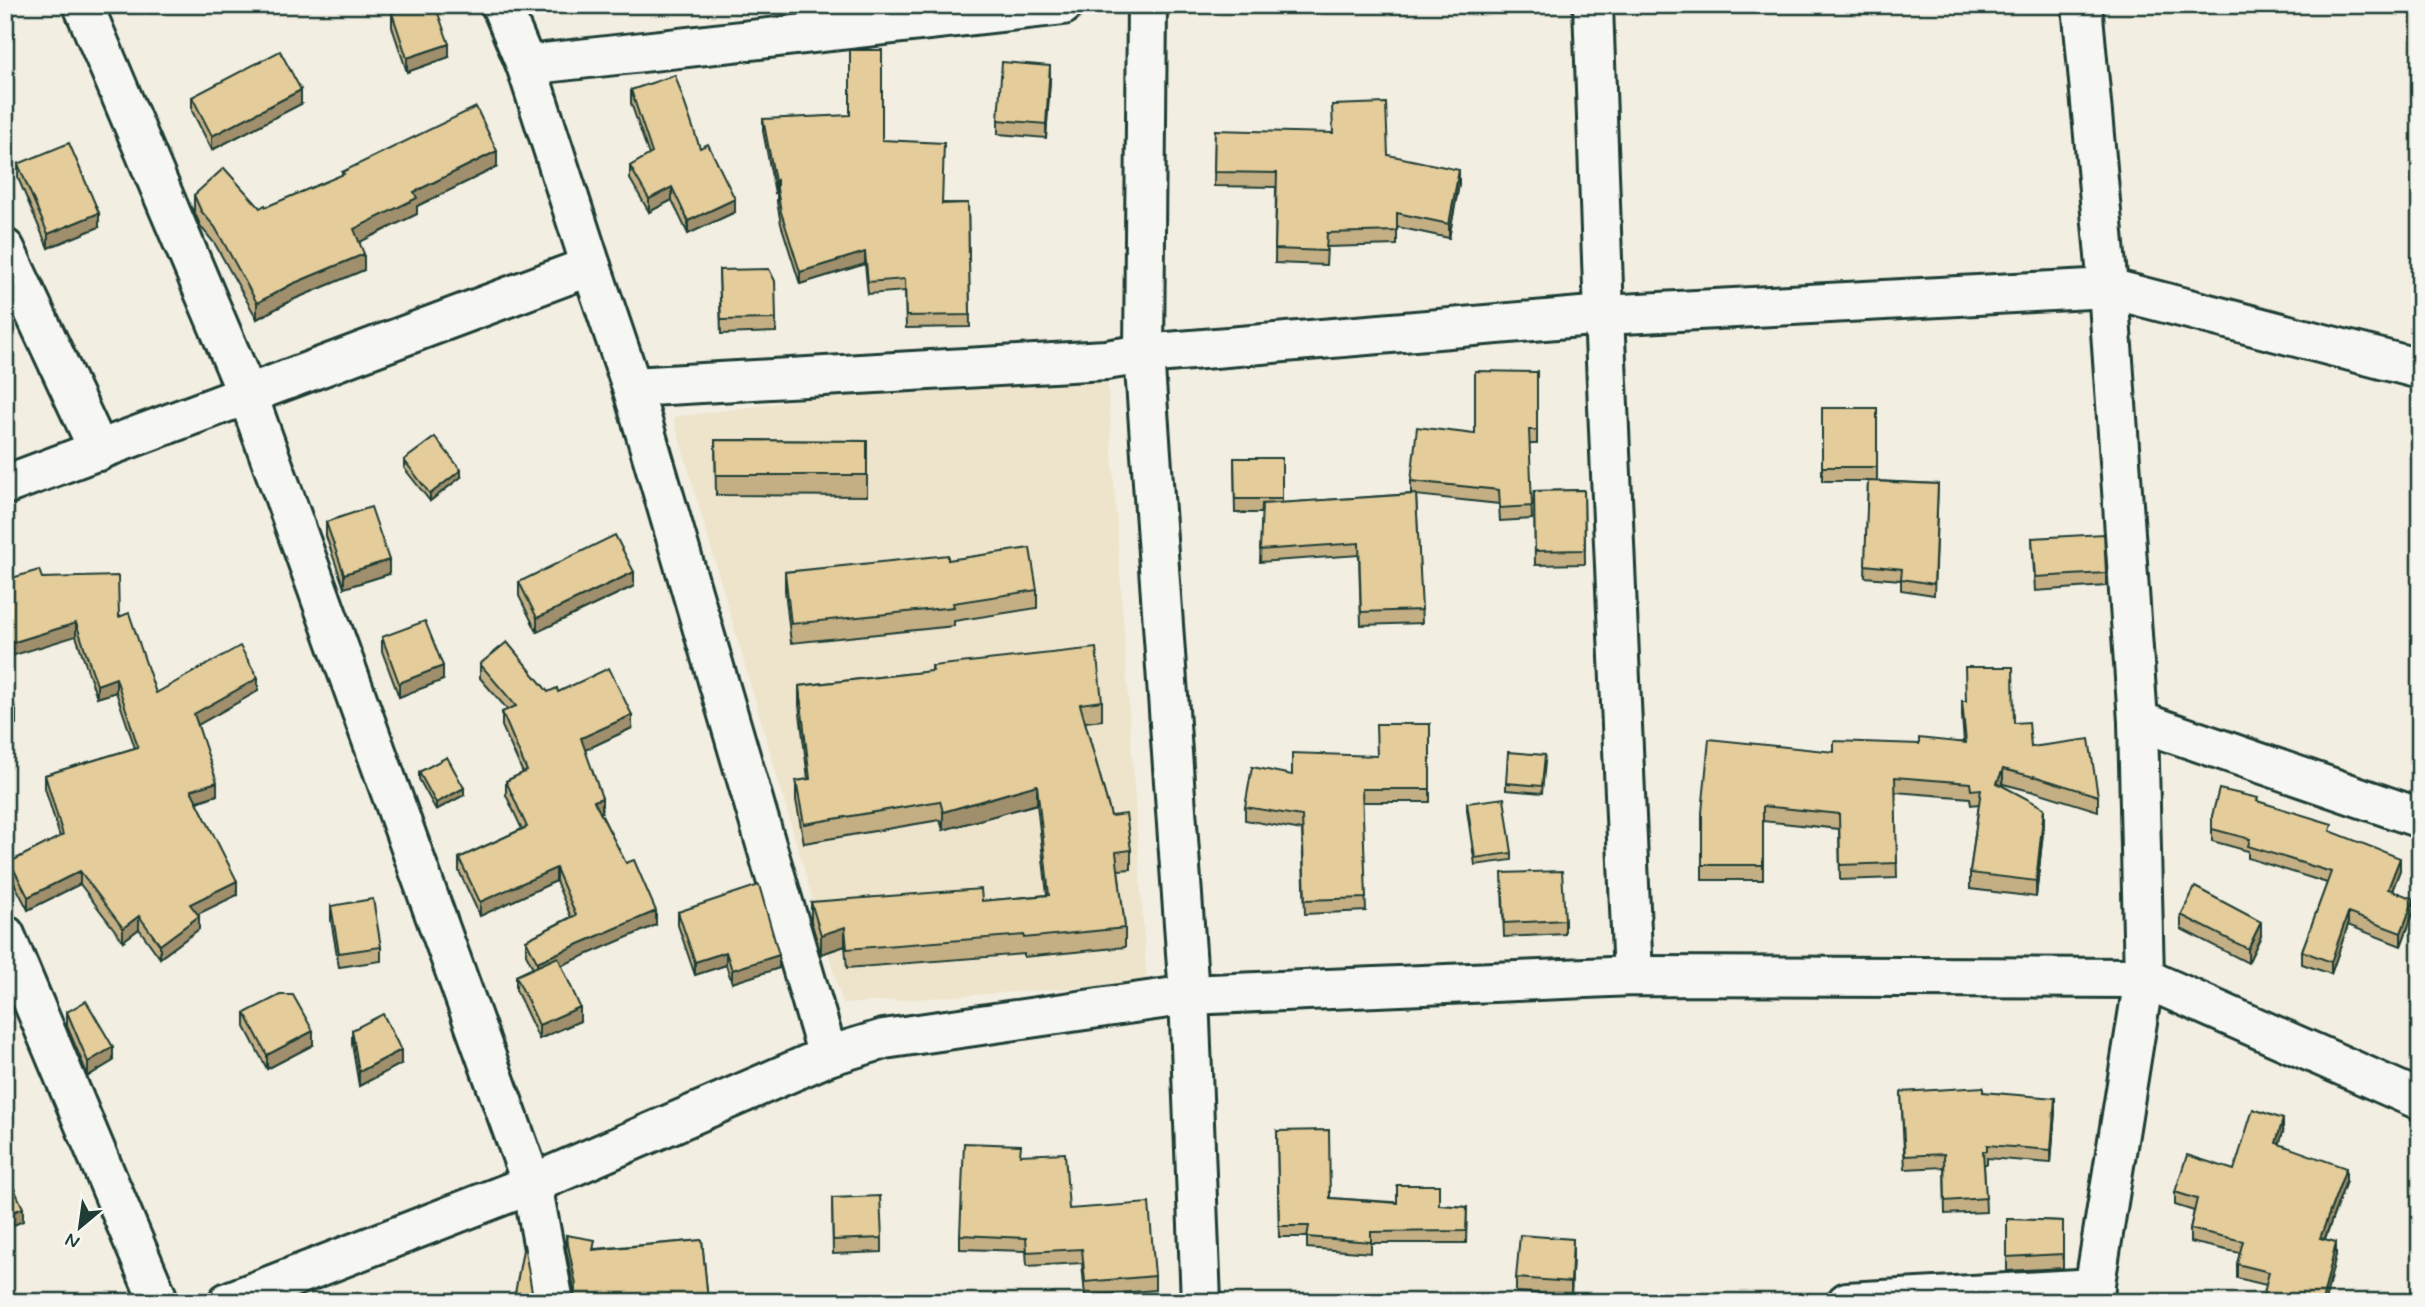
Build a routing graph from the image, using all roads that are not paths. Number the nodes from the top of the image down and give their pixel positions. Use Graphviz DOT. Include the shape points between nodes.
graph roads {
  1 [pos="83,5"];
  2 [pos="501,5"];
  3 [pos="1063,5"];
  4 [pos="1147,5"];
  5 [pos="1593,5"];
  6 [pos="2082,5"];
  7 [pos="526,65"];
  8 [pos="5,248"];
  9 [pos="591,266"];
  10 [pos="2108,288"];
  11 [pos="1604,315"];
  12 [pos="1144,354"];
  13 [pos="2420,369"];
  14 [pos="632,387"];
  15 [pos="247,396"];
  16 [pos="99,451"];
  17 [pos="5,485"];
  18 [pos="2138,721"];
  19 [pos="2420,818"];
  20 [pos="5,934"];
  21 [pos="1633,976"];
  22 [pos="2144,978"];
  23 [pos="1189,995"];
  24 [pos="828,1056"];
  25 [pos="2420,1100"];
  26 [pos="532,1184"];
  27 [pos="2093,1295"];
  28 [pos="159,1302"];
  29 [pos="228,1302"];
  30 [pos="554,1302"];
  31 [pos="1201,1302"];
  32 [pos="1847,1302"];
  1 -- 15 [label="street"];
  2 -- 7 [label="street"];
  3 -- 7 [label="street"];
  4 -- 12 [label="street"];
  5 -- 11 [label="street"];
  6 -- 10 [label="street"];
  7 -- 9 [label="street"];
  8 -- 16 [label="street"];
  9 -- 14 [label="street"];
  9 -- 15 [label="street"];
  10 -- 11 [label="street"];
  10 -- 13 [label="street"];
  10 -- 18 [label="street"];
  11 -- 12 [label="street"];
  11 -- 21 [label="street"];
  12 -- 14 [label="street" via="1106,360"];
  12 -- 23 [label="street"];
  14 -- 24 [label="street"];
  15 -- 16 [label="street"];
  15 -- 26 [label="street"];
  16 -- 17 [label="street"];
  18 -- 19 [label="street"];
  18 -- 22 [label="street"];
  20 -- 28 [label="street"];
  21 -- 22 [label="street"];
  21 -- 23 [label="street"];
  22 -- 25 [label="street"];
  22 -- 27 [label="street"];
  23 -- 24 [label="street" via="884,1039"];
  23 -- 31 [label="street"];
  24 -- 26 [label="street"];
  26 -- 29 [label="street"];
  26 -- 30 [label="street"];
  27 -- 32 [label="street"];
}
